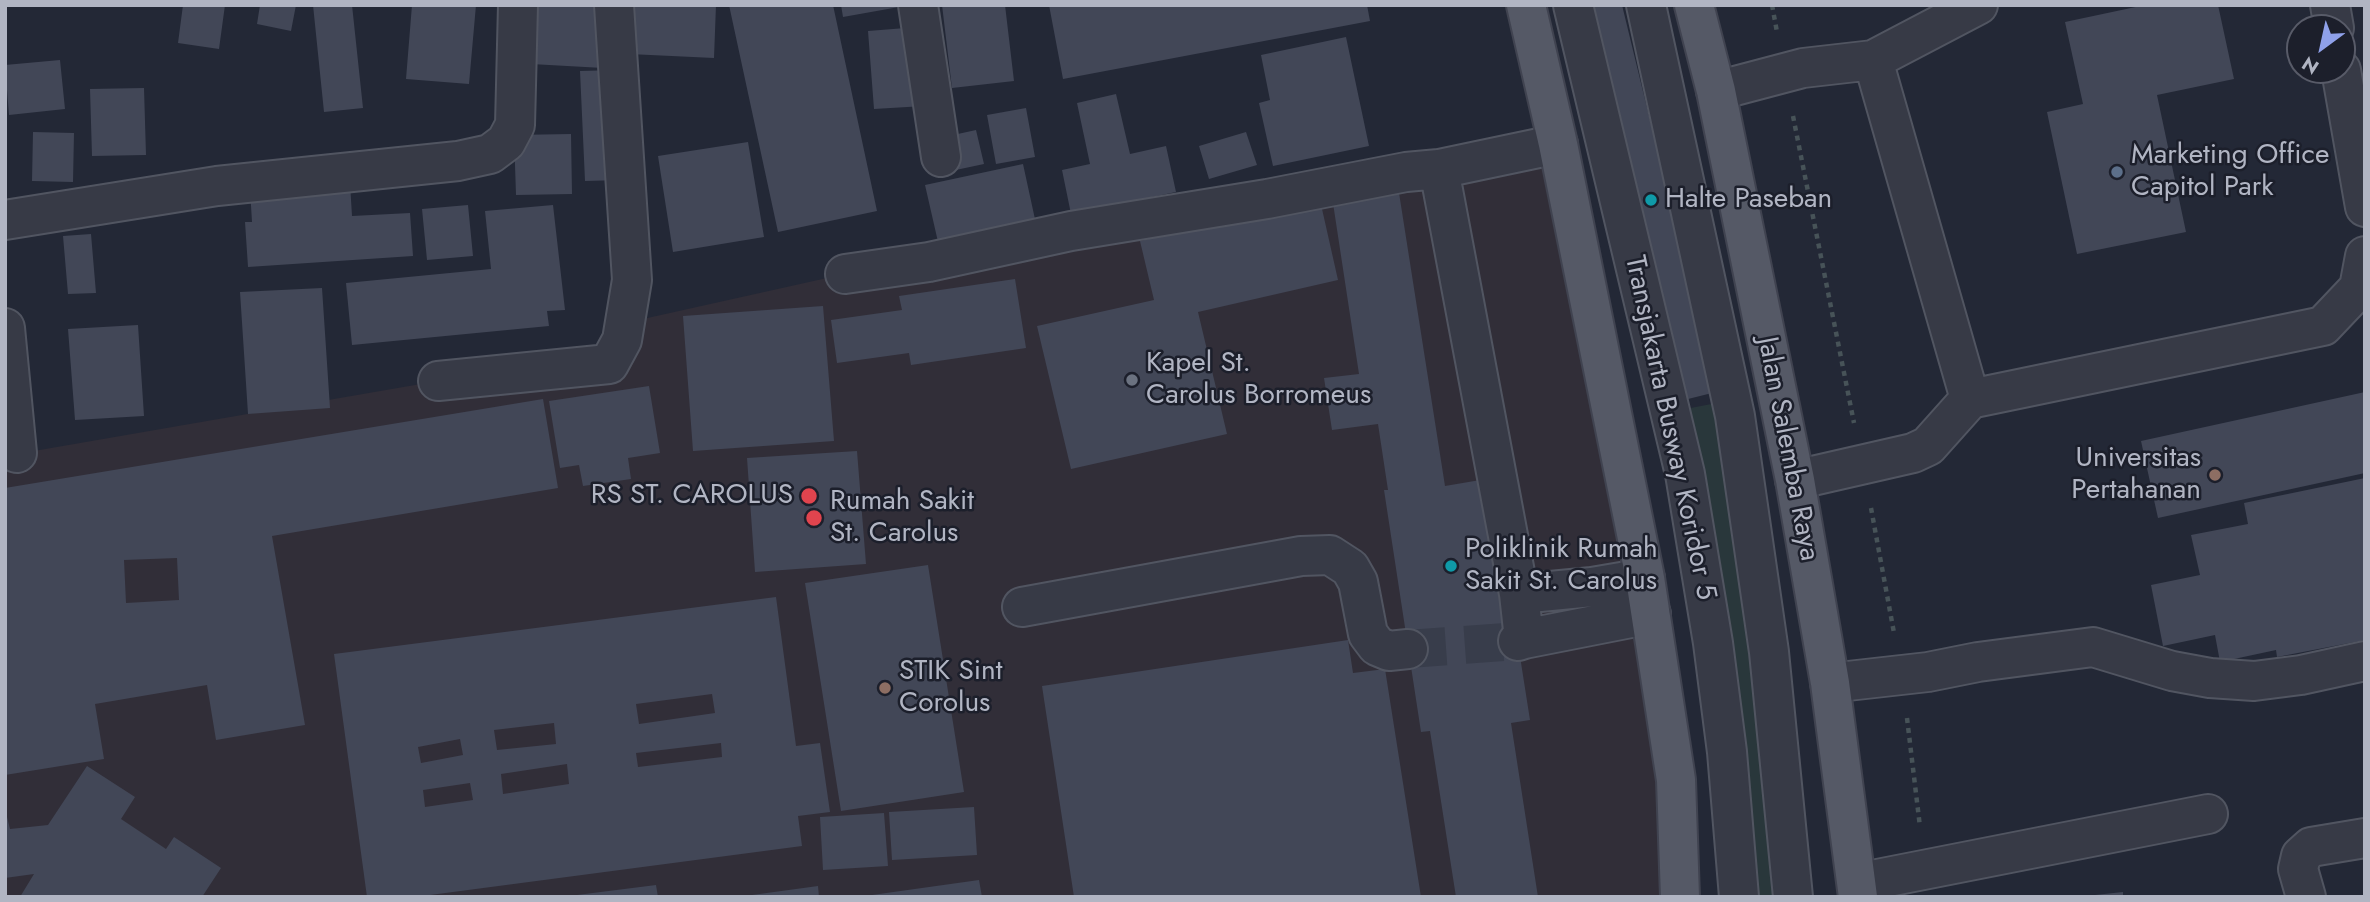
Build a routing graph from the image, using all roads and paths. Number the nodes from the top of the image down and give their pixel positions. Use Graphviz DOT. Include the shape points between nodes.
graph roads {
  1 [pos="518,5"];
  2 [pos="614,5"];
  3 [pos="918,5"];
  4 [pos="1526,5"];
  5 [pos="1573,5"];
  6 [pos="1646,5"];
  7 [pos="1694,5"];
  8 [pos="1978,5"];
  9 [pos="1873,60"];
  10 [pos="2343,84"];
  11 [pos="1716,91"];
  12 [pos="1559,144"];
  13 [pos="941,158"];
  14 [pos="1439,169"];
  15 [pos="2365,207"];
  16 [pos="5,220"];
  17 [pos="2365,256"];
  18 [pos="845,274"];
  19 [pos="5,328"];
  20 [pos="438,382"];
  21 [pos="1970,399"];
  22 [pos="17,453"];
  23 [pos="1795,480"];
  24 [pos="1519,594"];
  25 [pos="1648,596"];
  26 [pos="1022,607"];
  27 [pos="1408,649"];
  28 [pos="2365,661"];
  29 [pos="1830,683"];
  30 [pos="2208,814"];
  31 [pos="2365,838"];
  32 [pos="1858,890"];
  33 [pos="1681,897"];
  34 [pos="1739,897"];
  35 [pos="1793,897"];
  36 [pos="2305,897"];
  1 -- 16 [label="street" via="515,125 506,142 490,154 217,186"];
  2 -- 20 [label="street" via="632,280 622,340 609,364"];
  3 -- 13 [label="street"];
  4 -- 12 [label="main road"];
  5 -- 34 [label="street, Transjakarta Busway Koridor 5" via="1685,474 1727,752"];
  6 -- 35 [label="street, Transjakarta Busway Koridor 5" via="1735,416 1769,652"];
  7 -- 11 [label="main road, Jalan Salemba Raya"];
  8 -- 9 [label="street"];
  9 -- 11 [label="street" via="1803,68"];
  9 -- 21 [label="street"];
  10 -- 15 [label="street"];
  11 -- 23 [label="main road, Jalan Salemba Raya"];
  12 -- 14 [label="street"];
  12 -- 25 [label="main road"];
  14 -- 18 [label="street"];
  14 -- 24 [label="street"];
  17 -- 21 [label="street" via="2359,288 2323,326"];
  19 -- 22 [label="street"];
  21 -- 23 [label="street" via="1928,446 1913,453"];
  23 -- 29 [label="main road, Jalan Salemba Raya"];
  24 -- 25 [label="street" via="1592,587"];
  24 -- 25 [label="street" via="1521,640"];
  25 -- 33 [label="main road" via="1676,780"];
  26 -- 27 [label="street" via="1301,556 1330,555 1350,568 1358,582 1368,634 1377,646 1389,651"];
  28 -- 29 [label="street" via="2254,681 2172,671 2094,646"];
  29 -- 32 [label="main road, Jalan Salemba Raya"];
  30 -- 32 [label="street"];
  31 -- 36 [label="street" via="2311,847 2301,856 2298,869"];
}
